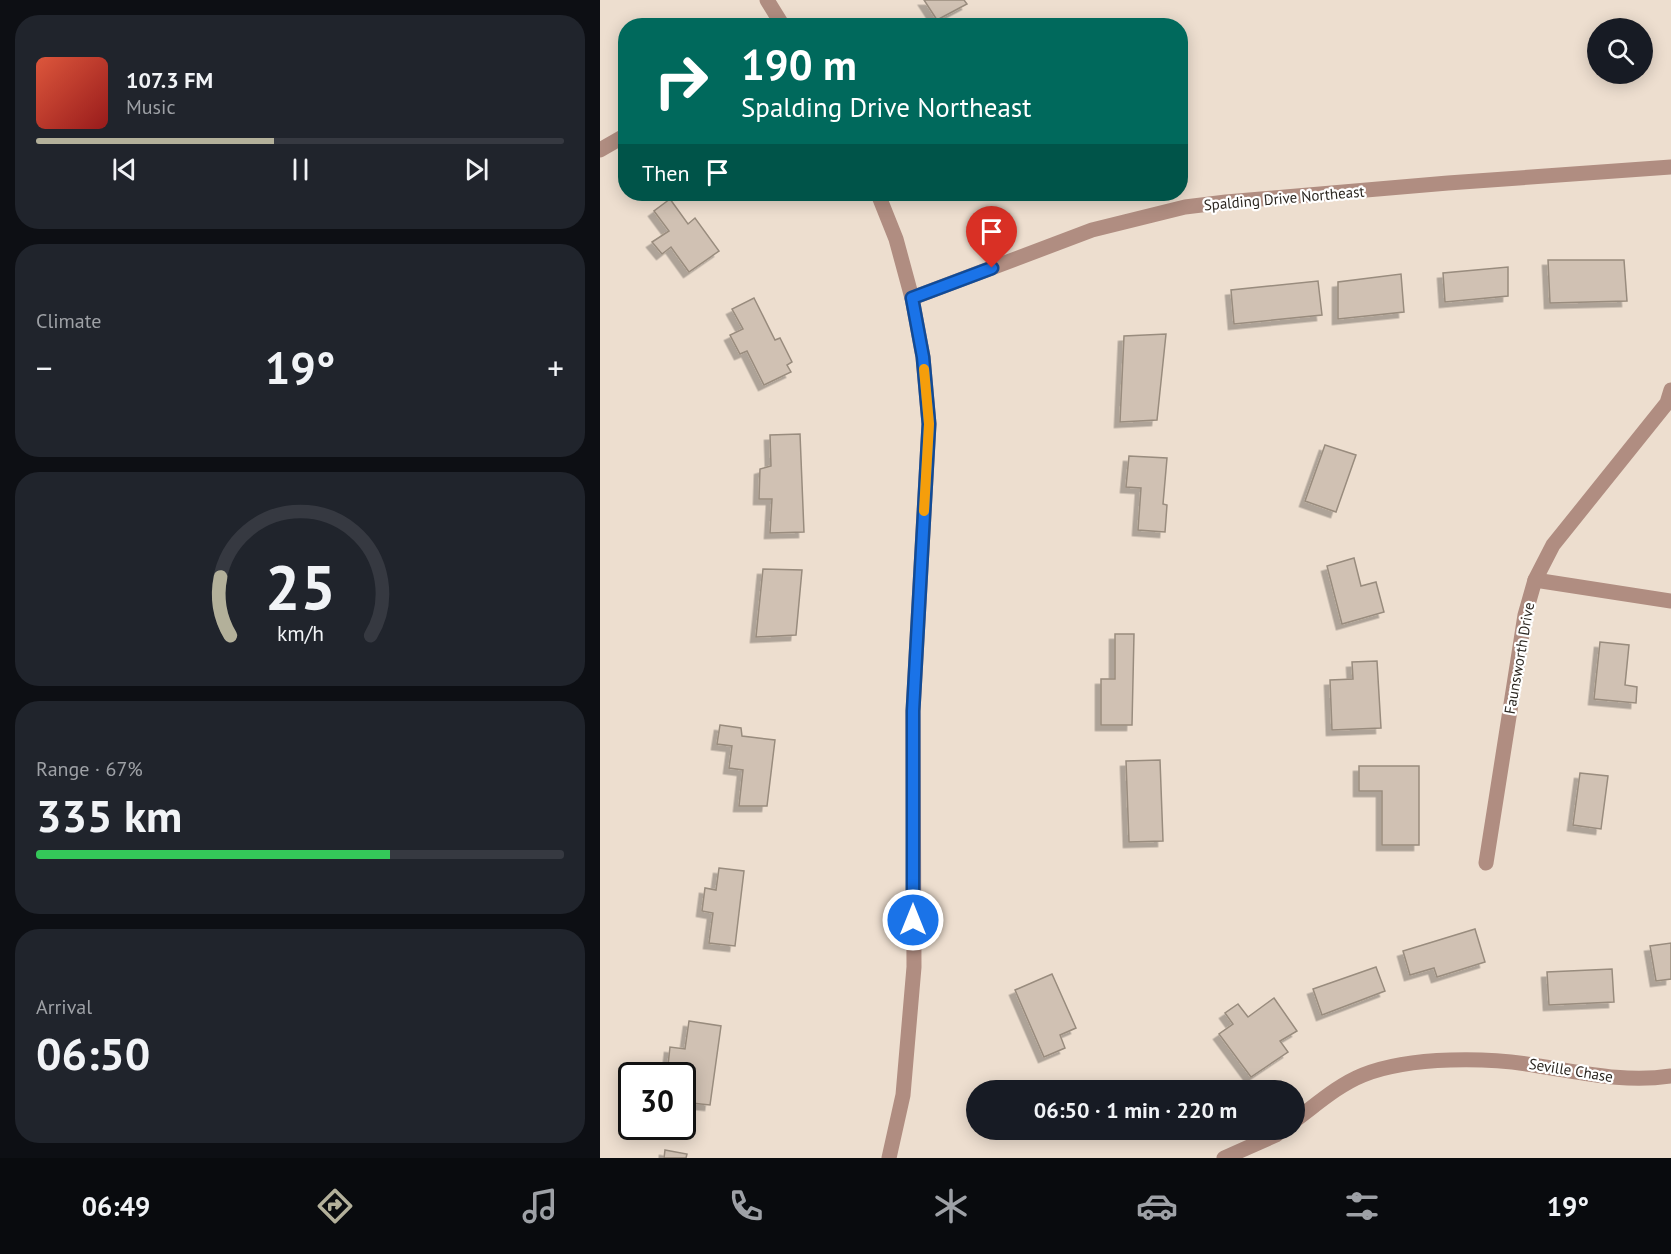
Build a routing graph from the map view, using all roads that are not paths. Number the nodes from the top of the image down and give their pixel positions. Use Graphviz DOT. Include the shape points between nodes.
graph roads {
  1 [pos="767,0"];
  2 [pos="778,18"];
  3 [pos="618,140"];
  4 [pos="600,150"];
  5 [pos="1671,167"];
  6 [pos="881,201"];
  7 [pos="912,298"];
  8 [pos="1671,390"];
  9 [pos="1535,579"];
  10 [pos="1671,601"];
  11 [pos="1486,863"];
  12 [pos="1671,1076"];
  13 [pos="1305,1113"];
  14 [pos="1265,1140"];
  15 [pos="889,1158"];
  16 [pos="1224,1158"];
  1 -- 2 [label="street"];
  3 -- 4 [label="street"];
  5 -- 7 [label="street, Spalding Drive Northeast" via="1185,207 1092,230"];
  6 -- 7 [label="street"];
  7 -- 15 [label="street" via="923,357 929,424 913,711 914,967 903,1095"];
  8 -- 9 [label="street, Faunsworth Drive" via="1667,402 1553,545"];
  9 -- 10 [label="street"];
  9 -- 11 [label="street, Faunsworth Drive" via="1525,615"];
  12 -- 13 [label="street, Seville Chase" via="1614,1078 1509,1061 1428,1062 1361,1075"];
  14 -- 16 [label="street"];
}
